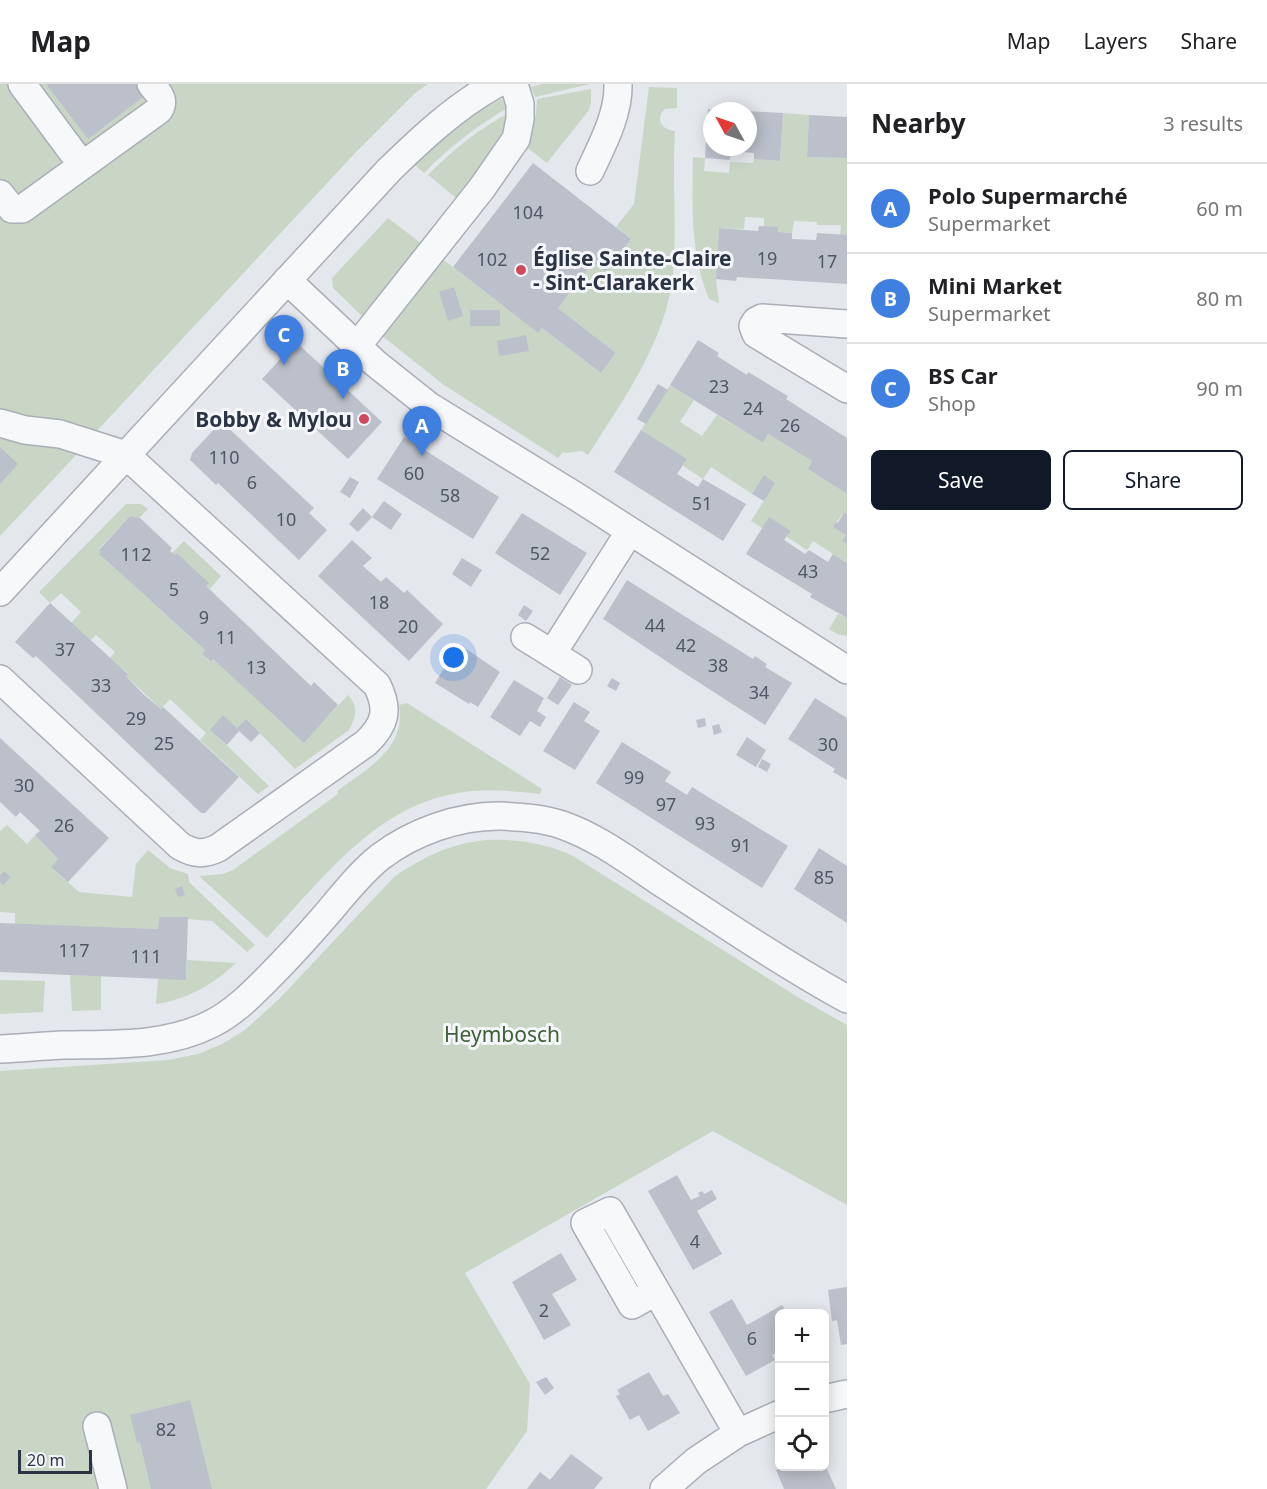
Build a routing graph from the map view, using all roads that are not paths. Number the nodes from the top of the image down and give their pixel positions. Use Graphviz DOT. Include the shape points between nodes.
graph roads {
  1 [pos="22,84"];
  2 [pos="151,84"];
  3 [pos="496,84"];
  4 [pos="514,84"];
  5 [pos="618,84"];
  6 [pos="82,165"];
  7 [pos="590,171"];
  8 [pos="0,194"];
  9 [pos="287,280"];
  10 [pos="847,324"];
  11 [pos="357,346"];
  12 [pos="847,389"];
  13 [pos="0,423"];
  14 [pos="126,455"];
  15 [pos="630,531"];
  16 [pos="0,592"];
  17 [pos="525,637"];
  18 [pos="552,654"];
  19 [pos="578,670"];
  20 [pos="847,670"];
  21 [pos="0,679"];
  22 [pos="847,999"];
  23 [pos="0,1049"];
  24 [pos="655,1292"];
  25 [pos="847,1394"];
  26 [pos="829,1398"];
  27 [pos="775,1416"];
  28 [pos="97,1426"];
  29 [pos="738,1433"];
  30 [pos="113,1489"];
  31 [pos="664,1489"];
  1 -- 6 [label="street"];
  2 -- 6 [label="street" via="161,97 159,110"];
  3 -- 9 [label="street" via="457,108 427,133"];
  4 -- 11 [label="street" via="520,104 516,139 483,188"];
  5 -- 7 [label="street" via="609,126"];
  6 -- 8 [label="street" via="22,209 12,209"];
  9 -- 11 [label="street"];
  9 -- 14 [label="street"];
  10 -- 12 [label="street" via="762,318 753,326 756,334"];
  11 -- 15 [label="street" via="429,406"];
  13 -- 14 [label="street" via="71,437"];
  14 -- 16 [label="street"];
  14 -- 21 [label="street" via="377,685 384,704 382,723 366,743 218,848 199,854 180,846"];
  15 -- 18 [label="street"];
  15 -- 20 [label="street"];
  17 -- 18 [label="street"];
  18 -- 19 [label="street"];
  22 -- 23 [label="street" via="576,831 520,817 474,817 428,830 378,858 284,963 232,1011 211,1024 175,1038 125,1045"];
  24 -- 29 [label="street"];
  25 -- 26 [label="street"];
  27 -- 29 [label="street"];
  28 -- 30 [label="street"];
  29 -- 31 [label="street" via="696,1461"];
}
